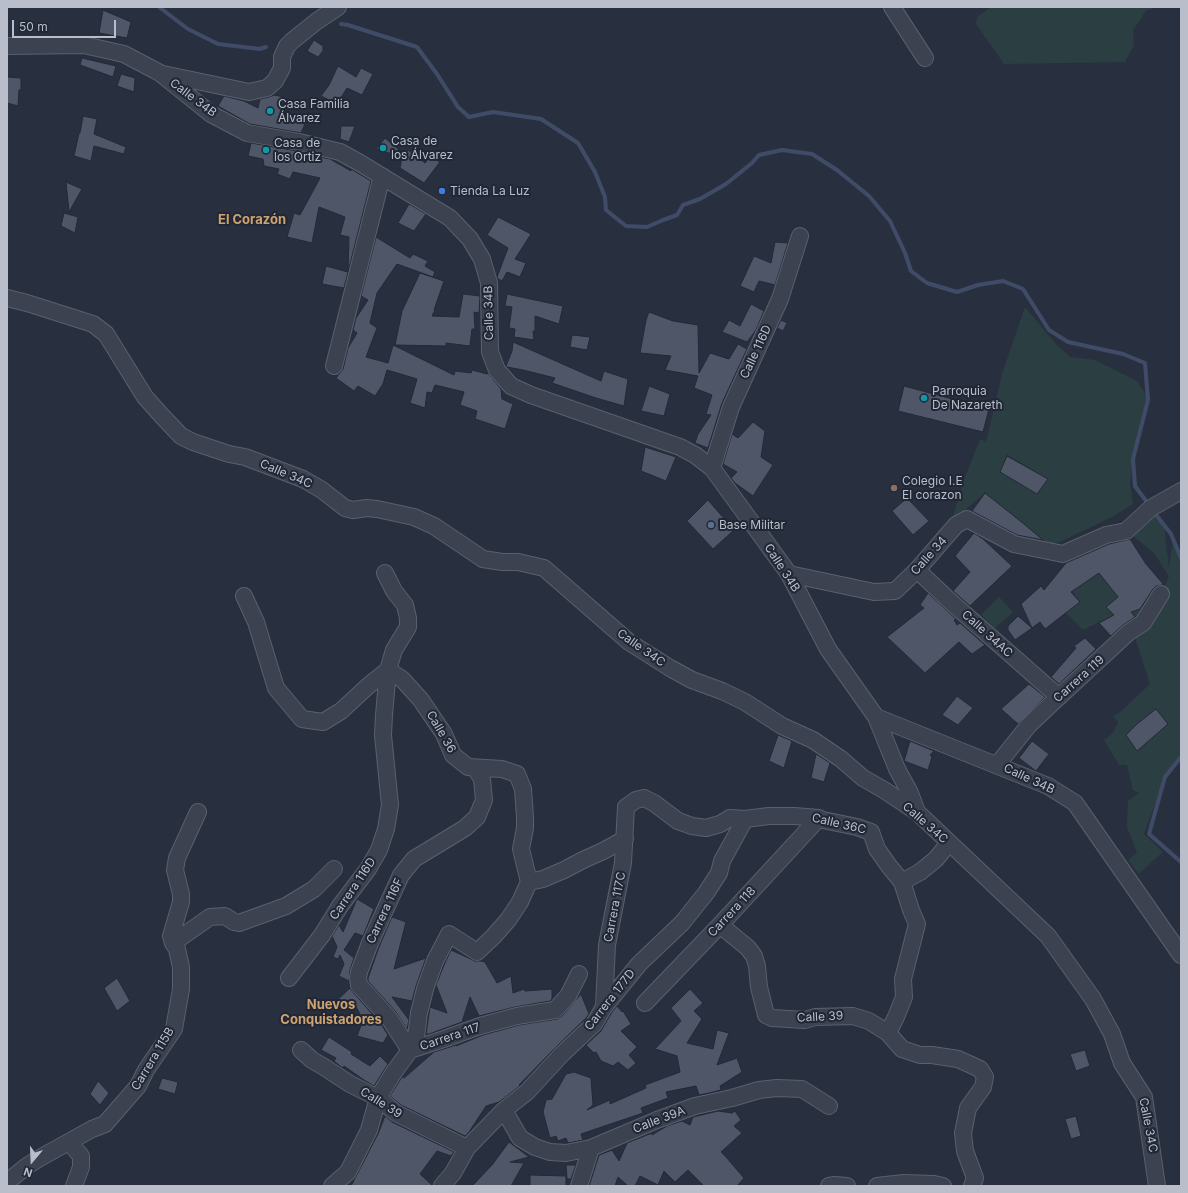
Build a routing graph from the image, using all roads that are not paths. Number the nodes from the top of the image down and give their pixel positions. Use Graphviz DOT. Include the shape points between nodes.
graph roads {
  1 [pos="338,7"];
  2 [pos="892,7"];
  3 [pos="318,14"];
  4 [pos="7,46"];
  5 [pos="925,58"];
  6 [pos="160,73"];
  7 [pos="382,176"];
  8 [pos="800,236"];
  9 [pos="7,298"];
  10 [pos="334,366"];
  11 [pos="712,468"];
  12 [pos="1181,490"];
  13 [pos="917,570"];
  14 [pos="385,573"];
  15 [pos="789,574"];
  16 [pos="1161,594"];
  17 [pos="244,596"];
  18 [pos="388,670"];
  19 [pos="1059,698"];
  20 [pos="876,717"];
  21 [pos="997,765"];
  22 [pos="476,768"];
  23 [pos="626,807"];
  24 [pos="198,812"];
  25 [pos="917,812"];
  26 [pos="745,819"];
  27 [pos="818,819"];
  28 [pos="625,839"];
  29 [pos="949,843"];
  30 [pos="334,869"];
  31 [pos="529,882"];
  32 [pos="902,882"];
  33 [pos="720,925"];
  34 [pos="173,943"];
  35 [pos="1181,955"];
  36 [pos="579,974"];
  37 [pos="289,978"];
  38 [pos="645,1003"];
  39 [pos="604,1007"];
  40 [pos="888,1033"];
  41 [pos="301,1050"];
  42 [pos="410,1050"];
  43 [pos="378,1098"];
  44 [pos="829,1106"];
  45 [pos="504,1110"];
  46 [pos="69,1142"];
  47 [pos="467,1148"];
  48 [pos="591,1148"];
  49 [pos="7,1182"];
  50 [pos="74,1186"];
  51 [pos="332,1186"];
  52 [pos="442,1186"];
  53 [pos="580,1186"];
  54 [pos="829,1186"];
  55 [pos="847,1186"];
  56 [pos="877,1186"];
  57 [pos="943,1186"];
  58 [pos="972,1186"];
  59 [pos="1157,1186"];
  1 -- 3 [label="street"];
  2 -- 5 [label="street"];
  3 -- 6 [label="street" via="287,46 282,57 282,68 275,81 267,88 249,92"];
  4 -- 6 [label="street, Calle 34B" via="84,45 124,54"];
  6 -- 7 [label="street, Calle 34B" via="211,114 247,133 340,152"];
  7 -- 10 [label="street"];
  7 -- 11 [label="street, Calle 34B" via="450,218 470,239 478,252 489,284 490,352 497,370 511,386 680,448 695,455"];
  8 -- 11 [label="street, Calle 116D" via="780,299 731,407"];
  9 -- 25 [label="street, Calle 34C" via="93,324 106,334 145,397 181,436 229,454 245,456 303,479 345,508 377,509 414,517 434,526 483,559 518,562 544,568 629,642 692,680 745,702 782,726 813,740 863,778"];
  11 -- 15 [label="street, Calle 34B"];
  12 -- 13 [label="street, Calle 34" via="1151,508 1126,531 1106,535 1063,554 1014,544 967,519 956,525"];
  13 -- 15 [label="street, Calle 34" via="895,591 874,592"];
  13 -- 19 [label="street, Calle 34AC"];
  14 -- 18 [label="street" via="405,606 408,618 408,627 394,650"];
  15 -- 20 [label="street, Calle 34B" via="828,649"];
  16 -- 19 [label="street, Carrera 119" via="1143,623 1129,632"];
  17 -- 18 [label="street" via="256,622 276,688 302,719 323,722 341,711"];
  18 -- 22 [label="street, Calle 36" via="402,679 421,700 444,734 453,755 468,767"];
  18 -- 37 [label="street, Carrera 116D" via="383,729 390,806 386,829 379,850 368,869"];
  19 -- 21 [label="street, Carrera 119" via="1029,726"];
  20 -- 21 [label="street, Calle 34B"];
  20 -- 25 [label="street, Calle 34B"];
  21 -- 35 [label="street, Calle 34B" via="1048,786 1075,803"];
  22 -- 31 [label="street, Calle 36" via="502,768 517,774 524,789 525,828 521,848"];
  22 -- 42 [label="street, Carrera 116F" via="482,779 484,800 478,817 466,828 414,860 401,875 359,972 359,985 388,1018"];
  23 -- 26 [label="street, Calle 36C" via="644,798 678,821 706,828 730,818"];
  23 -- 28 [label="street, Carrera 117C"];
  24 -- 34 [label="street" via="177,858 175,870 181,902 171,936"];
  25 -- 29 [label="street, Calle 34C"];
  26 -- 27 [label="street, Calle 36C" via="794,816"];
  26 -- 39 [label="street, Carrera 177D" via="722,861 719,873 706,893 682,923 639,964"];
  27 -- 32 [label="street, Calle 36C" via="871,832 877,849"];
  27 -- 33 [label="street, Carrera 118"];
  28 -- 31 [label="street" via="564,870"];
  28 -- 39 [label="street, Carrera 117C" via="623,863 607,945"];
  29 -- 32 [label="street" via="936,859"];
  29 -- 59 [label="street, Calle 34C" via="1048,936 1093,1000 1112,1034 1122,1063 1144,1097"];
  30 -- 34 [label="street" via="314,889 286,906 239,922 225,916 210,917"];
  31 -- 42 [label="street" via="508,920 476,952 449,934 435,961 425,989 416,1037"];
  32 -- 40 [label="street, Calle 36C" via="917,924 903,980 904,997"];
  33 -- 38 [label="street, Carrera 118"];
  33 -- 40 [label="street, Calle 39" via="754,956 766,1015 772,1018 805,1020 815,1017 853,1016 870,1021"];
  34 -- 46 [label="street, Carrera 115B" via="181,967 181,989 174,1029 138,1086 104,1124"];
  36 -- 42 [label="street, Carrera 117" via="568,996 555,1010 517,1016 480,1026"];
  39 -- 45 [label="street, Carrera 177D" via="594,1024 527,1092"];
  40 -- 58 [label="street, Calle 39" via="902,1049 920,1055 958,1059 980,1069 985,1078 983,1087 968,1108 963,1132 965,1151 975,1178"];
  41 -- 43 [label="street, Calle 39" via="350,1084"];
  42 -- 43 [label="street, Carrera 117"];
  43 -- 47 [label="street, Calle 39" via="396,1113"];
  43 -- 51 [label="street, Carrera 117" via="369,1130 348,1172"];
  44 -- 48 [label="street, Calle 39A" via="802,1090 759,1090 695,1106"];
  45 -- 47 [label="street, Carrera 177D"];
  45 -- 48 [label="street, Calle 39A" via="520,1138 534,1147 566,1153"];
  46 -- 49 [label="street, Carrera 115B" via="38,1158"];
  46 -- 50 [label="street" via="80,1156 81,1167"];
  47 -- 52 [label="street, Carrera 177D" via="453,1173"];
  48 -- 53 [label="street"];
  54 -- 55 [label="street"];
  56 -- 57 [label="street" via="904,1183"];
}
